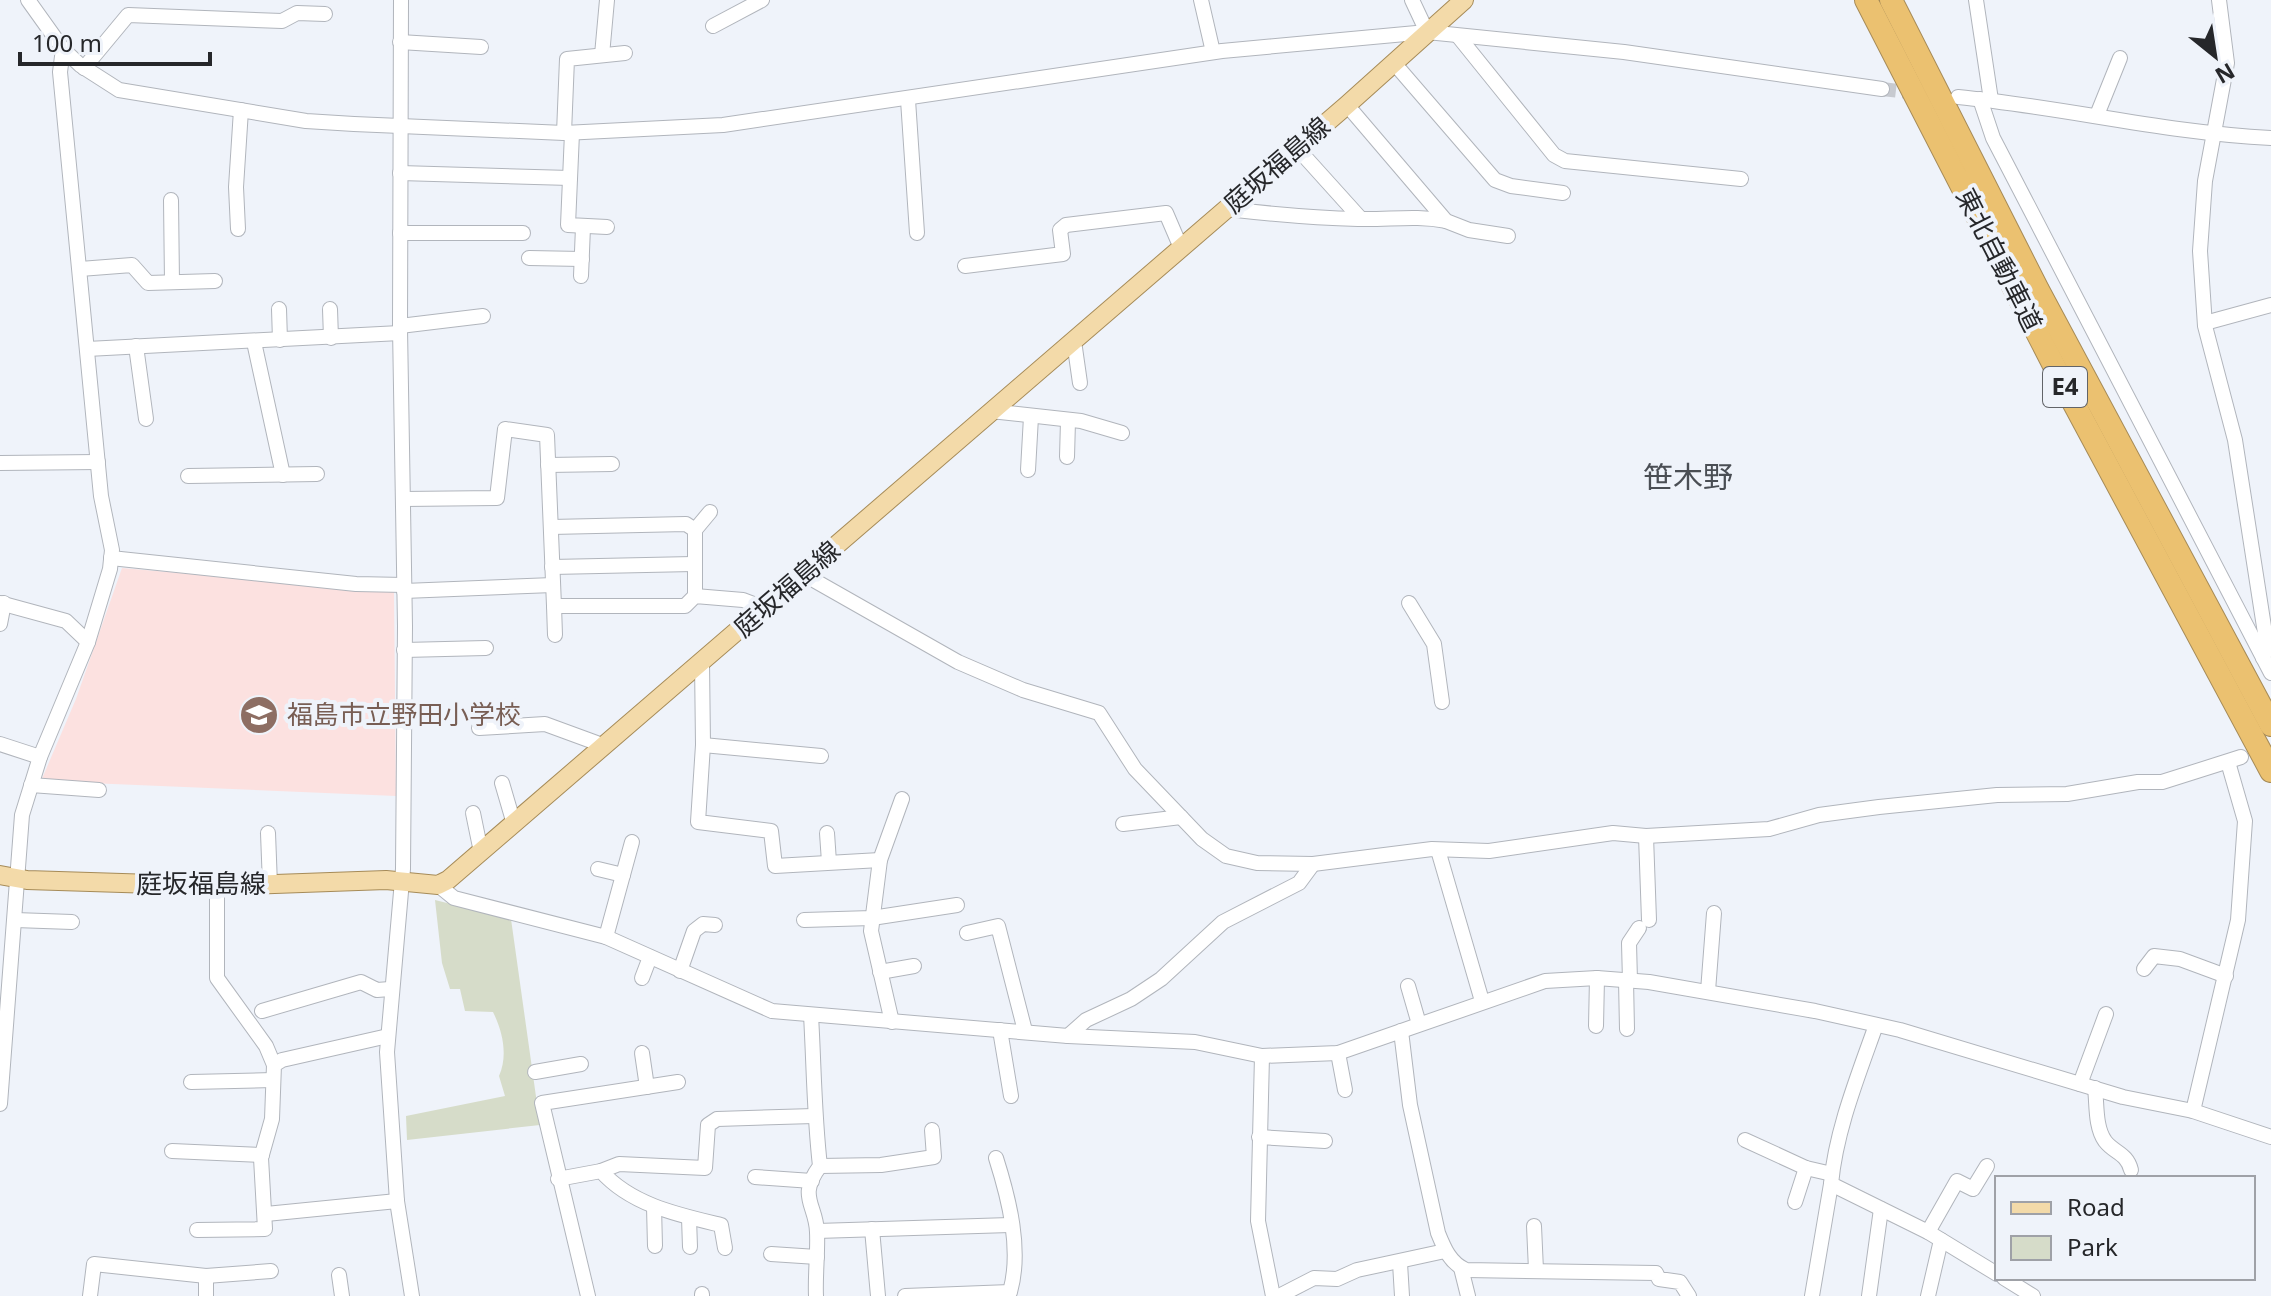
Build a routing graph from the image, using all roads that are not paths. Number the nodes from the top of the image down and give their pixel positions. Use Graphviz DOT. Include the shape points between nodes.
graph roads {
  1 [pos="28,0"];
  2 [pos="401,0"];
  3 [pos="607,0"];
  4 [pos="762,0"];
  5 [pos="1201,0"];
  6 [pos="1412,0"];
  7 [pos="1464,0"];
  8 [pos="1866,0"];
  9 [pos="1891,0"];
  10 [pos="1976,0"];
  11 [pos="2219,0"];
  12 [pos="325,14"];
  13 [pos="713,26"];
  14 [pos="1427,32"];
  15 [pos="1458,36"];
  16 [pos="400,42"];
  17 [pos="481,47"];
  18 [pos="63,49"];
  19 [pos="1213,52"];
  20 [pos="625,53"];
  21 [pos="602,55"];
  22 [pos="2120,58"];
  23 [pos="1394,63"];
  24 [pos="84,68"];
  25 [pos="1882,89"];
  26 [pos="1958,97"];
  27 [pos="1985,99"];
  28 [pos="908,100"];
  29 [pos="1347,105"];
  30 [pos="241,110"];
  31 [pos="2097,115"];
  32 [pos="400,124"];
  33 [pos="568,133"];
  34 [pos="2215,134"];
  35 [pos="2271,138"];
  36 [pos="1297,148"];
  37 [pos="400,173"];
  38 [pos="570,178"];
  39 [pos="1741,179"];
  40 [pos="1563,193"];
  41 [pos="171,200"];
  42 [pos="1227,209"];
  43 [pos="1361,219"];
  44 [pos="1446,221"];
  45 [pos="583,227"];
  46 [pos="607,227"];
  47 [pos="238,229"];
  48 [pos="400,233"];
  49 [pos="523,233"];
  50 [pos="917,233"];
  51 [pos="1508,236"];
  52 [pos="1181,248"];
  53 [pos="529,258"];
  54 [pos="582,259"];
  55 [pos="965,266"];
  56 [pos="80,269"];
  57 [pos="581,276"];
  58 [pos="215,281"];
  59 [pos="172,282"];
  60 [pos="2271,305"];
  61 [pos="279,309"];
  62 [pos="330,309"];
  63 [pos="483,316"];
  64 [pos="2205,323"];
  65 [pos="400,329"];
  66 [pos="331,338"];
  67 [pos="280,340"];
  68 [pos="254,342"];
  69 [pos="1071,343"];
  70 [pos="136,346"];
  71 [pos="87,349"];
  72 [pos="1080,383"];
  73 [pos="991,411"];
  74 [pos="1031,417"];
  75 [pos="146,419"];
  76 [pos="1068,421"];
  77 [pos="1122,433"];
  78 [pos="1067,457"];
  79 [pos="98,462"];
  80 [pos="0,463"];
  81 [pos="612,464"];
  82 [pos="548,465"];
  83 [pos="1028,470"];
  84 [pos="317,474"];
  85 [pos="283,475"];
  86 [pos="188,476"];
  87 [pos="403,499"];
  88 [pos="710,512"];
  89 [pos="551,527"];
  90 [pos="695,530"];
  91 [pos="111,558"];
  92 [pos="693,564"];
  93 [pos="552,567"];
  94 [pos="803,574"];
  95 [pos="553,585"];
  96 [pos="404,588"];
  97 [pos="695,596"];
  98 [pos="2,603"];
  99 [pos="1409,603"];
  100 [pos="554,606"];
  101 [pos="764,608"];
  102 [pos="0,624"];
  103 [pos="555,635"];
  104 [pos="88,642"];
  105 [pos="486,648"];
  106 [pos="2267,649"];
  107 [pos="404,650"];
  108 [pos="702,662"];
  109 [pos="2271,673"];
  110 [pos="1442,702"];
  111 [pos="2271,725"];
  112 [pos="479,728"];
  113 [pos="604,740"];
  114 [pos="0,744"];
  115 [pos="703,745"];
  116 [pos="821,756"];
  117 [pos="40,757"];
  118 [pos="2271,771"];
  119 [pos="502,783"];
  120 [pos="31,785"];
  121 [pos="99,790"];
  122 [pos="902,799"];
  123 [pos="473,813"];
  124 [pos="1181,817"];
  125 [pos="514,824"];
  126 [pos="1123,824"];
  127 [pos="268,833"];
  128 [pos="827,833"];
  129 [pos="1646,836"];
  130 [pos="632,842"];
  131 [pos="1438,850"];
  132 [pos="481,852"];
  133 [pos="880,860"];
  134 [pos="829,862"];
  135 [pos="1313,864"];
  136 [pos="598,869"];
  137 [pos="623,875"];
  138 [pos="9,877"];
  139 [pos="402,881"];
  140 [pos="270,885"];
  141 [pos="438,885"];
  142 [pos="217,886"];
  143 [pos="957,905"];
  144 [pos="1714,913"];
  145 [pos="872,918"];
  146 [pos="15,920"];
  147 [pos="804,920"];
  148 [pos="72,922"];
  149 [pos="715,925"];
  150 [pos="967,933"];
  151 [pos="606,937"];
  152 [pos="650,957"];
  153 [pos="914,966"];
  154 [pos="2144,969"];
  155 [pos="680,971"];
  156 [pos="880,972"];
  157 [pos="2226,976"];
  158 [pos="642,978"];
  159 [pos="1597,978"];
  160 [pos="1628,981"];
  161 [pos="1408,986"];
  162 [pos="390,989"];
  163 [pos="1708,991"];
  164 [pos="4,999"];
  165 [pos="1482,1001"];
  166 [pos="262,1011"];
  167 [pos="2106,1014"];
  168 [pos="811,1015"];
  169 [pos="892,1022"];
  170 [pos="1419,1024"];
  171 [pos="1876,1025"];
  172 [pos="1596,1026"];
  173 [pos="1627,1029"];
  174 [pos="1000,1030"];
  175 [pos="1025,1031"];
  176 [pos="1401,1031"];
  177 [pos="388,1036"];
  178 [pos="1068,1036"];
  179 [pos="3,1038"];
  180 [pos="642,1053"];
  181 [pos="1338,1053"];
  182 [pos="1262,1056"];
  183 [pos="581,1064"];
  184 [pos="535,1072"];
  185 [pos="274,1073"];
  186 [pos="1,1076"];
  187 [pos="191,1082"];
  188 [pos="678,1082"];
  189 [pos="2088,1086"];
  190 [pos="647,1087"];
  191 [pos="1345,1090"];
  192 [pos="1011,1096"];
  193 [pos="0,1104"];
  194 [pos="2193,1111"];
  195 [pos="814,1116"];
  196 [pos="932,1130"];
  197 [pos="1259,1137"];
  198 [pos="2271,1137"];
  199 [pos="1745,1140"];
  200 [pos="1325,1141"];
  201 [pos="172,1151"];
  202 [pos="262,1155"];
  203 [pos="996,1158"];
  204 [pos="820,1166"];
  205 [pos="1987,1166"];
  206 [pos="1806,1168"];
  207 [pos="2131,1170"];
  208 [pos="601,1171"];
  209 [pos="755,1177"];
  210 [pos="558,1179"];
  211 [pos="1832,1179"];
  212 [pos="812,1181"];
  213 [pos="397,1201"];
  214 [pos="1795,1202"];
  215 [pos="654,1207"];
  216 [pos="1881,1209"];
  217 [pos="266,1214"];
  218 [pos="689,1218"];
  219 [pos="1010,1225"];
  220 [pos="1534,1226"];
  221 [pos="872,1229"];
  222 [pos="197,1230"];
  223 [pos="817,1231"];
  224 [pos="1935,1236"];
  225 [pos="655,1246"];
  226 [pos="690,1247"];
  227 [pos="725,1248"];
  228 [pos="1445,1251"];
  229 [pos="771,1254"];
  230 [pos="817,1257"];
  231 [pos="1400,1263"];
  232 [pos="1461,1268"];
  233 [pos="1536,1270"];
  234 [pos="271,1271"];
  235 [pos="1995,1273"];
  236 [pos="339,1275"];
  237 [pos="206,1276"];
  238 [pos="2007,1280"];
  239 [pos="981,1294"];
  240 [pos="90,1296"];
  241 [pos="206,1296"];
  242 [pos="342,1296"];
  243 [pos="410,1296"];
  244 [pos="588,1296"];
  245 [pos="816,1296"];
  246 [pos="878,1296"];
  247 [pos="905,1296"];
  248 [pos="1276,1296"];
  249 [pos="1402,1296"];
  250 [pos="1468,1296"];
  251 [pos="1689,1296"];
  252 [pos="1812,1296"];
  253 [pos="1869,1296"];
  254 [pos="1928,1296"];
  255 [pos="2033,1296"];
  1 -- 18 [label="street"];
  2 -- 16 [label="street"];
  3 -- 21 [label="street"];
  4 -- 13 [label="street"];
  5 -- 19 [label="street"];
  6 -- 14 [label="street"];
  7 -- 14 [label="main road, 庭坂福島線"];
  8 -- 118 [label="highway, 東北自動車道 / E4"];
  9 -- 111 [label="highway, 東北自動車道 / E4" via="2038,290"];
  10 -- 27 [label="street"];
  11 -- 34 [label="street" via="2227,63"];
  12 -- 24 [label="street" via="297,13 282,21 128,15"];
  14 -- 15 [label="street"];
  14 -- 19 [label="street"];
  14 -- 23 [label="main road, 庭坂福島線"];
  15 -- 25 [label="street" via="1624,52"];
  15 -- 39 [label="street" via="1554,155 1565,161"];
  16 -- 17 [label="street"];
  16 -- 32 [label="street"];
  18 -- 24 [label="street"];
  18 -- 56 [label="street" via="60,72"];
  19 -- 28 [label="street"];
  20 -- 21 [label="street"];
  21 -- 33 [label="street" via="567,59"];
  22 -- 31 [label="street"];
  23 -- 29 [label="main road, 庭坂福島線"];
  23 -- 40 [label="street" via="1495,180"];
  24 -- 30 [label="street" via="119,90"];
  26 -- 27 [label="street"];
  27 -- 31 [label="street"];
  27 -- 106 [label="street" via="1993,138"];
  28 -- 33 [label="street" via="723,125"];
  28 -- 50 [label="street"];
  29 -- 36 [label="main road, 庭坂福島線"];
  29 -- 44 [label="street"];
  30 -- 32 [label="street" via="306,121"];
  30 -- 47 [label="street"];
  31 -- 34 [label="street"];
  32 -- 33 [label="street"];
  32 -- 37 [label="street"];
  33 -- 38 [label="street"];
  34 -- 35 [label="street"];
  34 -- 64 [label="street" via="2208,156 2200,251"];
  36 -- 42 [label="main road, 庭坂福島線"];
  36 -- 43 [label="street"];
  37 -- 38 [label="street"];
  37 -- 48 [label="street"];
  38 -- 45 [label="street" via="568,225"];
  41 -- 59 [label="street"];
  42 -- 43 [label="street"];
  42 -- 52 [label="main road, 庭坂福島線"];
  43 -- 44 [label="street" via="1412,216"];
  44 -- 51 [label="street"];
  45 -- 46 [label="street"];
  45 -- 54 [label="street"];
  48 -- 49 [label="street"];
  48 -- 65 [label="street"];
  52 -- 55 [label="street" via="1166,213 1066,225 1060,230 1063,254"];
  52 -- 69 [label="main road, 庭坂福島線"];
  53 -- 54 [label="street"];
  54 -- 57 [label="street"];
  56 -- 59 [label="street" via="132,265 148,283"];
  56 -- 71 [label="street"];
  58 -- 59 [label="street"];
  60 -- 64 [label="street"];
  61 -- 67 [label="street"];
  62 -- 66 [label="street"];
  63 -- 65 [label="street"];
  64 -- 106 [label="street" via="2235,440"];
  65 -- 66 [label="street"];
  65 -- 87 [label="street"];
  66 -- 67 [label="street"];
  67 -- 68 [label="street"];
  68 -- 70 [label="street"];
  68 -- 85 [label="street"];
  69 -- 72 [label="street"];
  69 -- 73 [label="main road, 庭坂福島線"];
  70 -- 71 [label="street"];
  70 -- 75 [label="street"];
  71 -- 79 [label="street"];
  73 -- 74 [label="street"];
  73 -- 94 [label="main road, 庭坂福島線"];
  74 -- 76 [label="street"];
  74 -- 83 [label="street"];
  76 -- 77 [label="street"];
  76 -- 78 [label="street"];
  79 -- 80 [label="street"];
  79 -- 91 [label="street"];
  81 -- 82 [label="street"];
  82 -- 87 [label="street" via="547,435 505,429 497,498"];
  82 -- 89 [label="street"];
  84 -- 85 [label="street"];
  85 -- 86 [label="street"];
  87 -- 96 [label="street"];
  88 -- 90 [label="street"];
  89 -- 90 [label="street" via="686,524"];
  89 -- 93 [label="street"];
  90 -- 92 [label="street"];
  91 -- 96 [label="street"];
  91 -- 104 [label="street"];
  92 -- 93 [label="street"];
  92 -- 97 [label="street"];
  93 -- 95 [label="street"];
  94 -- 101 [label="main road, 庭坂福島線"];
  94 -- 124 [label="street" via="958,662 1023,690 1099,713 1135,769"];
  95 -- 96 [label="street"];
  95 -- 100 [label="street"];
  96 -- 107 [label="street"];
  97 -- 100 [label="street" via="685,606"];
  97 -- 101 [label="street" via="743,600"];
  98 -- 102 [label="street"];
  98 -- 104 [label="street" via="66,621"];
  99 -- 110 [label="street" via="1434,644"];
  100 -- 103 [label="street"];
  101 -- 108 [label="main road, 庭坂福島線"];
  104 -- 117 [label="street"];
  105 -- 107 [label="street"];
  106 -- 109 [label="street"];
  107 -- 139 [label="street"];
  108 -- 113 [label="main road, 庭坂福島線"];
  108 -- 115 [label="street"];
  112 -- 113 [label="street" via="545,724"];
  113 -- 125 [label="main road, 庭坂福島線"];
  114 -- 117 [label="street"];
  115 -- 116 [label="street"];
  115 -- 134 [label="street" via="698,822 771,831 775,866"];
  117 -- 120 [label="street"];
  119 -- 125 [label="street"];
  120 -- 121 [label="street"];
  120 -- 138 [label="street"];
  122 -- 133 [label="street"];
  123 -- 132 [label="street"];
  124 -- 126 [label="street"];
  124 -- 135 [label="street" via="1226,856 1257,863"];
  125 -- 132 [label="main road, 庭坂福島線"];
  127 -- 140 [label="street"];
  128 -- 134 [label="street"];
  129 -- 131 [label="street" via="1613,833 1503,850"];
  129 -- 157 [label="street" via="1769,829 1879,807 2162,782 2235,759 2245,836 2238,920"];
  129 -- 160 [label="street" via="1644,924 1629,943"];
  130 -- 137 [label="street"];
  131 -- 135 [label="street"];
  131 -- 165 [label="street"];
  132 -- 141 [label="main road, 庭坂福島線"];
  133 -- 134 [label="street"];
  133 -- 145 [label="street"];
  135 -- 178 [label="street" via="1299,883 1223,922 1161,979 1086,1020"];
  136 -- 137 [label="street"];
  137 -- 151 [label="street"];
  138 -- 142 [label="main road, 庭坂福島線"];
  138 -- 146 [label="street"];
  139 -- 140 [label="main road, 庭坂福島線"];
  139 -- 141 [label="main road, 庭坂福島線"];
  139 -- 162 [label="street"];
  140 -- 142 [label="main road, 庭坂福島線"];
  141 -- 151 [label="street" via="454,898"];
  142 -- 185 [label="street" via="217,978 266,1046"];
  143 -- 145 [label="street"];
  144 -- 163 [label="street"];
  145 -- 147 [label="street"];
  145 -- 156 [label="street" via="871,942"];
  146 -- 148 [label="street"];
  146 -- 164 [label="street"];
  149 -- 155 [label="street" via="703,924 694,931"];
  150 -- 175 [label="street" via="998,926"];
  151 -- 152 [label="street"];
  152 -- 155 [label="street"];
  152 -- 158 [label="street"];
  153 -- 156 [label="street"];
  154 -- 157 [label="street" via="2154,956 2180,959"];
  155 -- 168 [label="street" via="754,1006"];
  156 -- 169 [label="street"];
  157 -- 194 [label="street"];
  159 -- 160 [label="street"];
  159 -- 165 [label="street" via="1545,981"];
  159 -- 172 [label="street"];
  160 -- 163 [label="street"];
  160 -- 173 [label="street"];
  161 -- 170 [label="street"];
  162 -- 166 [label="street" via="377,990 361,982"];
  162 -- 177 [label="street"];
  163 -- 171 [label="street"];
  164 -- 179 [label="street"];
  165 -- 170 [label="street"];
  167 -- 189 [label="street"];
  168 -- 169 [label="street"];
  168 -- 195 [label="street"];
  169 -- 174 [label="street"];
  170 -- 176 [label="street"];
  171 -- 189 [label="street"];
  171 -- 211 [label="street" via="1852,1094"];
  174 -- 175 [label="street"];
  174 -- 192 [label="street"];
  175 -- 178 [label="street"];
  176 -- 181 [label="street"];
  176 -- 228 [label="street" via="1410,1105"];
  177 -- 185 [label="street" via="282,1060"];
  177 -- 213 [label="street"];
  178 -- 182 [label="street" via="1195,1042"];
  179 -- 186 [label="street"];
  180 -- 190 [label="street"];
  181 -- 182 [label="street"];
  181 -- 191 [label="street"];
  182 -- 197 [label="street"];
  183 -- 184 [label="street"];
  185 -- 187 [label="street"];
  185 -- 202 [label="street" via="272,1119"];
  186 -- 193 [label="street"];
  188 -- 190 [label="street"];
  189 -- 194 [label="street"];
  189 -- 207 [label="street" via="2106,1144 2128,1159"];
  190 -- 210 [label="street" via="542,1103"];
  194 -- 198 [label="street"];
  195 -- 204 [label="street"];
  195 -- 208 [label="street" via="717,1119 708,1125 705,1168 619,1164"];
  196 -- 204 [label="street" via="934,1157"];
  197 -- 200 [label="street"];
  197 -- 248 [label="street" via="1258,1221"];
  199 -- 206 [label="street"];
  201 -- 202 [label="street"];
  202 -- 217 [label="street"];
  203 -- 219 [label="street" via="1010,1201"];
  204 -- 212 [label="street"];
  205 -- 224 [label="street" via="1973,1189 1957,1181"];
  206 -- 211 [label="street"];
  206 -- 214 [label="street"];
  208 -- 210 [label="street"];
  208 -- 215 [label="street"];
  209 -- 212 [label="street"];
  210 -- 244 [label="street"];
  211 -- 216 [label="street"];
  211 -- 252 [label="street"];
  212 -- 223 [label="street" via="809,1209"];
  213 -- 217 [label="street"];
  213 -- 243 [label="street"];
  215 -- 218 [label="street"];
  215 -- 225 [label="street"];
  216 -- 224 [label="street"];
  216 -- 253 [label="street"];
  217 -- 222 [label="street" via="265,1229"];
  218 -- 226 [label="street"];
  218 -- 227 [label="street" via="721,1225"];
  219 -- 221 [label="street"];
  219 -- 239 [label="street" via="1016,1271 1010,1292"];
  220 -- 233 [label="street"];
  221 -- 223 [label="street"];
  221 -- 246 [label="street"];
  223 -- 230 [label="street"];
  224 -- 235 [label="street"];
  224 -- 254 [label="street"];
  228 -- 231 [label="street"];
  228 -- 232 [label="street"];
  229 -- 230 [label="street"];
  230 -- 245 [label="street"];
  231 -- 248 [label="street" via="1337,1279 1314,1278"];
  231 -- 249 [label="street"];
  232 -- 233 [label="street"];
  232 -- 250 [label="street"];
  233 -- 251 [label="street" via="1656,1273 1659,1279 1680,1282"];
  234 -- 237 [label="street"];
  236 -- 242 [label="street"];
  237 -- 240 [label="street" via="94,1264"];
  237 -- 241 [label="street"];
  238 -- 255 [label="street"];
  239 -- 247 [label="street"];
}
